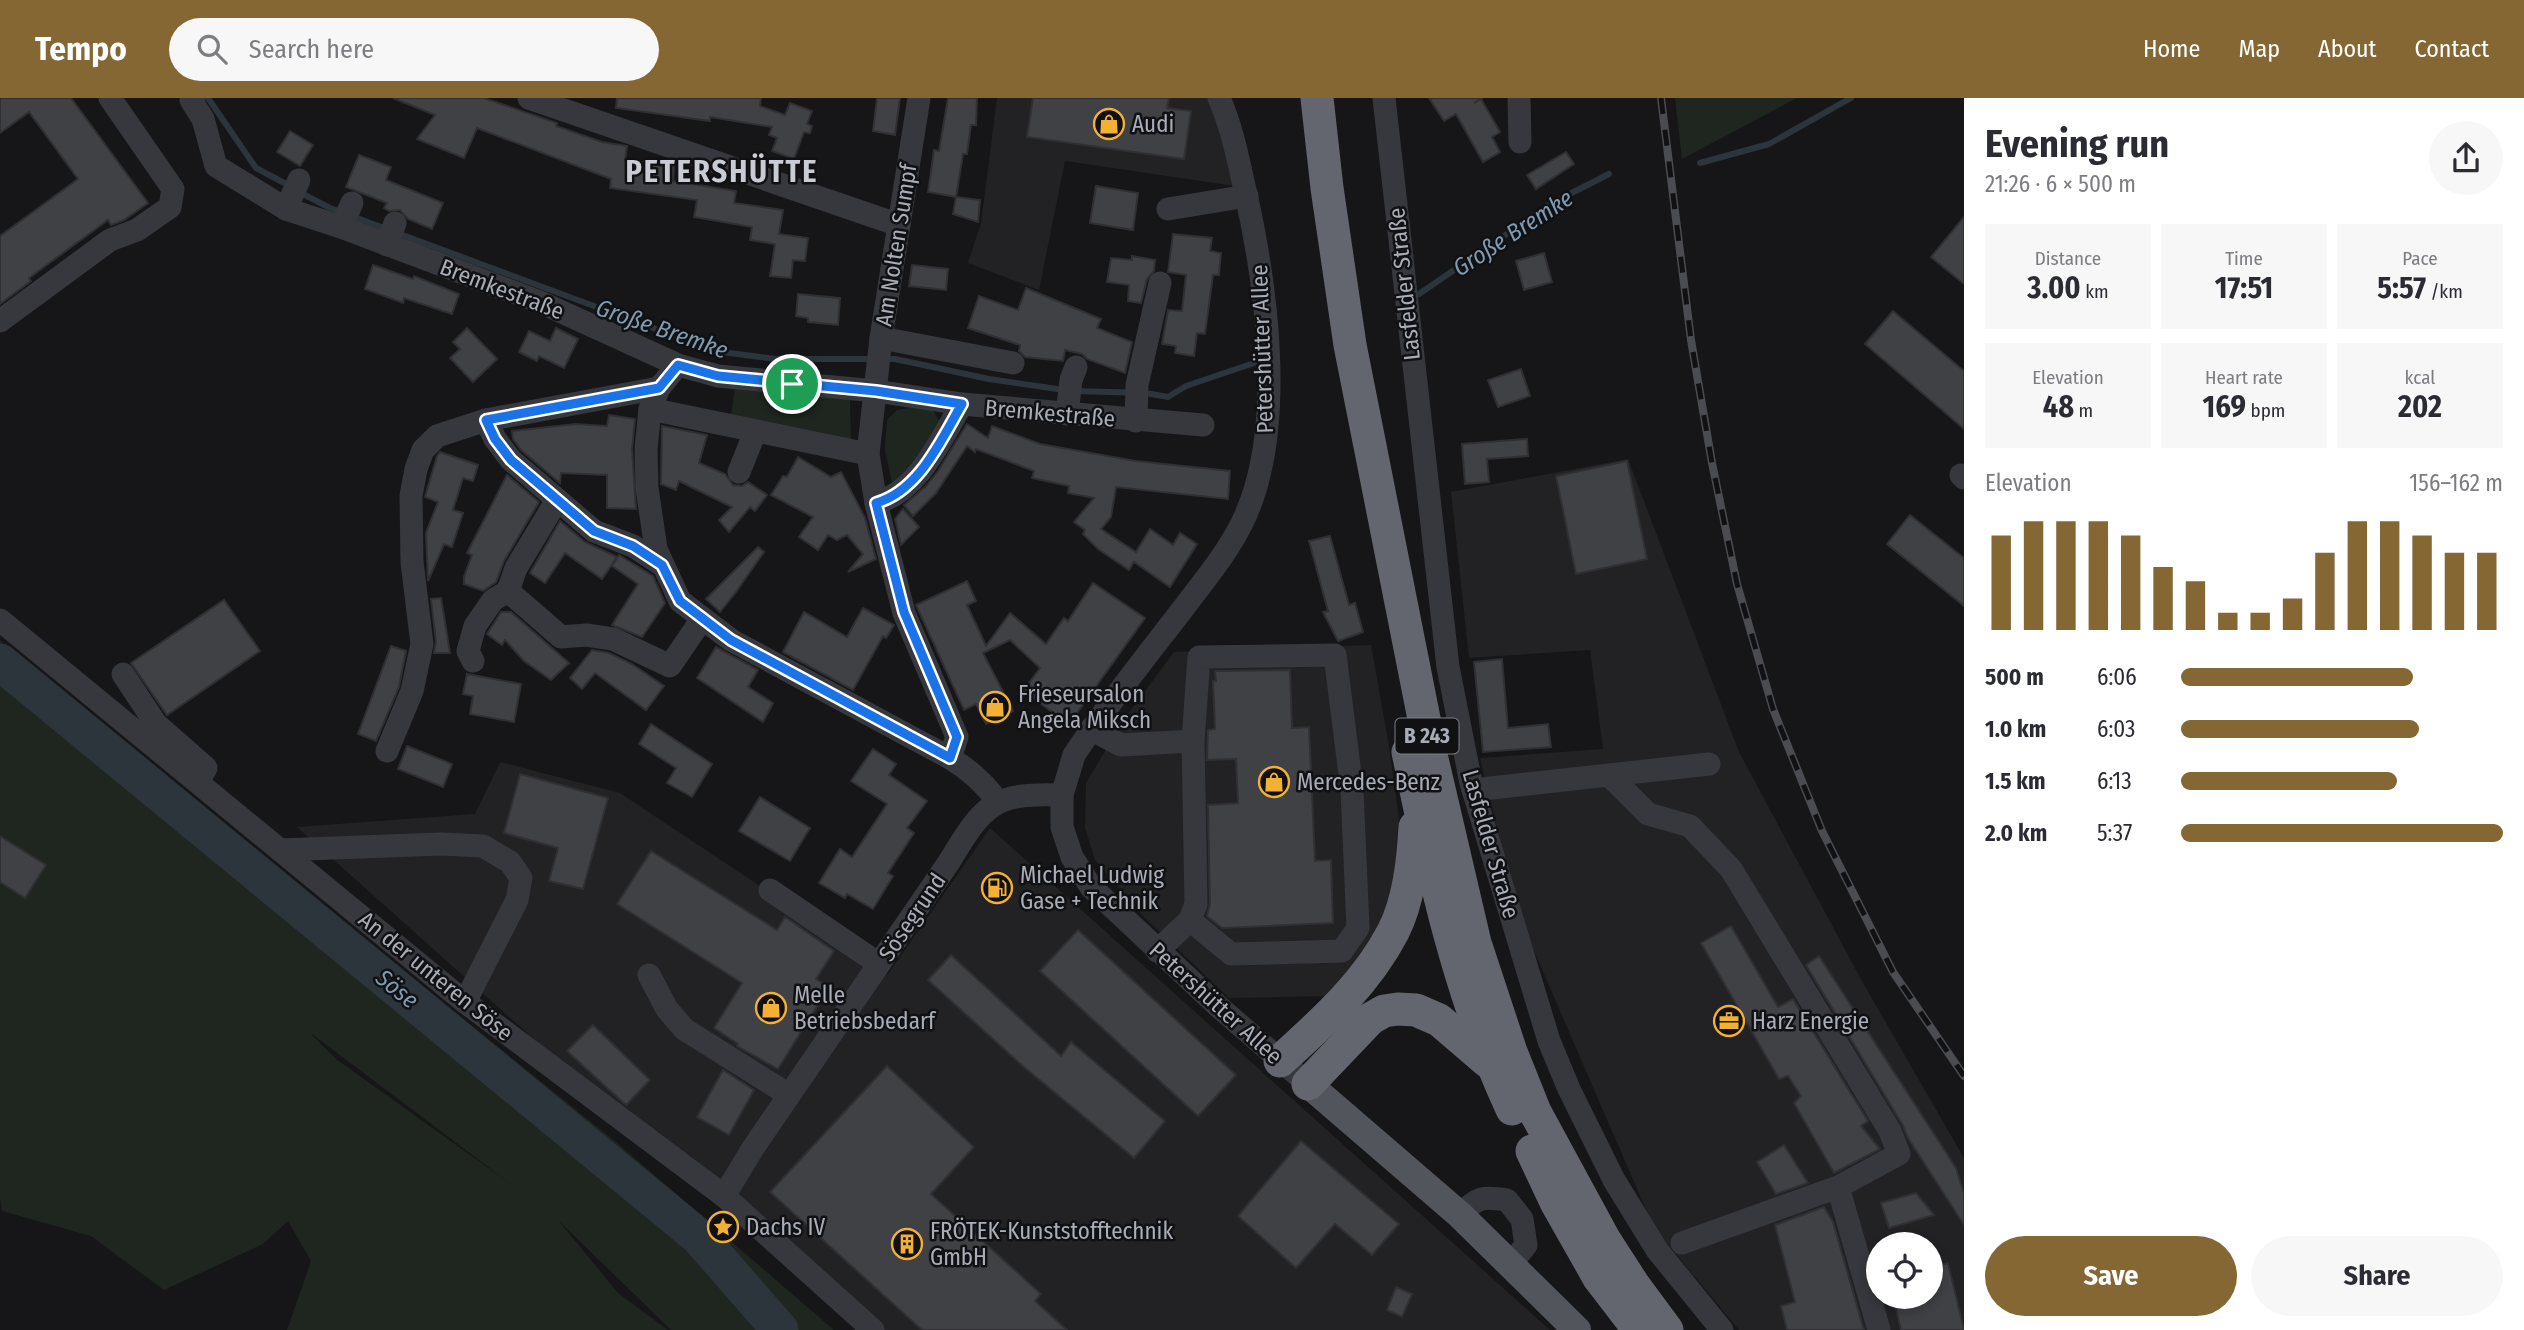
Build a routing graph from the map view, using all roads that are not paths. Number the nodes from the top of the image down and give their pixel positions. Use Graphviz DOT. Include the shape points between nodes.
graph roads {
  1 [pos="110,98"];
  2 [pos="528,98"];
  3 [pos="919,98"];
  4 [pos="1219,98"];
  5 [pos="1294,98"];
  6 [pos="1317,98"];
  7 [pos="1384,98"];
  8 [pos="1519,98"];
  9 [pos="193,99"];
  10 [pos="1520,142"];
  11 [pos="1247,196"];
  12 [pos="1168,209"];
  13 [pos="899,225"];
  14 [pos="1160,284"];
  15 [pos="0,321"];
  16 [pos="878,363"];
  17 [pos="1013,363"];
  18 [pos="678,365"];
  19 [pos="655,399"];
  20 [pos="1136,402"];
  21 [pos="962,404"];
  22 [pos="486,420"];
  23 [pos="1203,425"];
  24 [pos="755,432"];
  25 [pos="868,454"];
  26 [pos="739,471"];
  27 [pos="557,500"];
  28 [pos="876,503"];
  29 [pos="662,565"];
  30 [pos="508,591"];
  31 [pos="702,619"];
  32 [pos="0,620"];
  33 [pos="473,661"];
  34 [pos="123,674"];
  35 [pos="1091,729"];
  36 [pos="1193,741"];
  37 [pos="387,751"];
  38 [pos="950,758"];
  39 [pos="1709,764"];
  40 [pos="1609,775"];
  41 [pos="198,782"];
  42 [pos="1473,790"];
  43 [pos="1062,795"];
  44 [pos="1417,797"];
  45 [pos="998,802"];
  46 [pos="280,850"];
  47 [pos="769,890"];
  48 [pos="1189,920"];
  49 [pos="1157,951"];
  50 [pos="879,964"];
  51 [pos="649,975"];
  52 [pos="465,1002"];
  53 [pos="1280,1061"];
  54 [pos="1492,1065"];
  55 [pos="1308,1084"];
  56 [pos="789,1095"];
  57 [pos="1838,1187"];
  58 [pos="724,1196"];
  59 [pos="1460,1215"];
  60 [pos="1682,1243"];
  61 [pos="1511,1264"];
  62 [pos="873,1330"];
  63 [pos="1577,1330"];
  64 [pos="1639,1330"];
  65 [pos="1667,1330"];
  66 [pos="1722,1330"];
  67 [pos="1879,1330"];
  1 -- 15 [label="street" via="173,189 170,207 137,230 110,240"];
  2 -- 13 [label="street"];
  3 -- 13 [label="street, Am Nolten Sumpf"];
  4 -- 11 [label="street, Petershütter Allee"];
  5 -- 44 [label="highway, B 243" via="1330,354"];
  6 -- 65 [label="highway, B 243" via="1350,345 1432,759 1475,943 1535,1112 1604,1239"];
  7 -- 42 [label="street, Lasfelder Straße" via="1448,667"];
  8 -- 10 [label="street"];
  9 -- 18 [label="street, Bremkestraße" via="216,166 391,234"];
  11 -- 12 [label="street"];
  11 -- 35 [label="street, Petershütter Allee" via="1266,315 1269,396 1267,433 1252,500 1225,553"];
  13 -- 16 [label="street, Am Nolten Sumpf"];
  14 -- 20 [label="street"];
  16 -- 17 [label="street"];
  16 -- 18 [label="street, Bremkestraße" via="718,376"];
  16 -- 21 [label="street, Bremkestraße"];
  16 -- 25 [label="street, Am Nolten Sumpf"];
  18 -- 19 [label="street"];
  19 -- 22 [label="street"];
  19 -- 24 [label="street"];
  19 -- 29 [label="street" via="646,449 647,488"];
  20 -- 21 [label="street, Bremkestraße" via="1071,388"];
  20 -- 23 [label="street, Bremkestraße"];
  21 -- 28 [label="street" via="924,467 890,499"];
  22 -- 27 [label="street" via="511,460"];
  22 -- 37 [label="street" via="437,436 423,450 416,469 411,495 412,562 422,644 412,691"];
  24 -- 25 [label="street"];
  24 -- 26 [label="street"];
  25 -- 28 [label="street, Am Nolten Sumpf"];
  27 -- 29 [label="street" via="594,531 633,546"];
  27 -- 30 [label="street" via="516,568"];
  28 -- 38 [label="street, Am Nolten Sumpf" via="904,612 957,737"];
  29 -- 31 [label="street" via="680,601"];
  30 -- 31 [label="street" via="561,637 613,639 670,666"];
  30 -- 33 [label="street" via="493,600 475,626 468,650"];
  31 -- 38 [label="street" via="731,640"];
  32 -- 41 [label="street, An der unteren Söse"];
  34 -- 41 [label="street" via="156,724 206,768"];
  35 -- 36 [label="street" via="1121,745"];
  35 -- 43 [label="street, Petershütter Allee" via="1074,755"];
  36 -- 48 [label="street" via="1196,904"];
  36 -- 48 [label="street" via="1199,657 1335,654 1352,790 1358,928 1342,951 1231,954"];
  38 -- 45 [label="street" via="967,768"];
  39 -- 40 [label="street"];
  40 -- 42 [label="street"];
  40 -- 57 [label="street" via="1648,814 1690,826 1731,869 1890,1131 1899,1154"];
  41 -- 46 [label="street, An der unteren Söse"];
  42 -- 66 [label="street, Lasfelder Straße" via="1549,1041 1569,1089 1614,1180 1650,1238"];
  43 -- 45 [label="street"];
  43 -- 49 [label="street, Petershütter Allee" via="1062,827 1072,857 1091,887"];
  44 -- 53 [label="highway" via="1408,887 1394,930 1366,975 1335,1011"];
  44 -- 54 [label="highway, B 243" via="1453,952"];
  45 -- 50 [label="street, Sösegrund" via="974,821"];
  46 -- 52 [label="street, An der unteren Söse"];
  46 -- 52 [label="street" via="483,846 510,862 521,878 517,900"];
  47 -- 50 [label="street"];
  48 -- 49 [label="street"];
  49 -- 53 [label="street, Petershütter Allee"];
  50 -- 56 [label="street, Sösegrund"];
  51 -- 56 [label="street" via="684,1029"];
  52 -- 58 [label="street, An der unteren Söse"];
  53 -- 55 [label="street, Petershütter Allee"];
  54 -- 55 [label="highway" via="1438,1020 1416,1010 1398,1009 1370,1019"];
  54 -- 64 [label="highway, B 243" via="1556,1202 1599,1278"];
  55 -- 59 [label="main road, Petershütter Allee"];
  56 -- 58 [label="street, Sösegrund"];
  57 -- 60 [label="street"];
  57 -- 67 [label="street"];
  58 -- 62 [label="street, An der unteren Söse"];
  59 -- 61 [label="main road, Petershütter Allee"];
  59 -- 61 [label="street" via="1472,1202 1488,1197 1507,1200 1522,1219 1526,1245"];
  61 -- 63 [label="main road, Petershütter Allee"];
}
